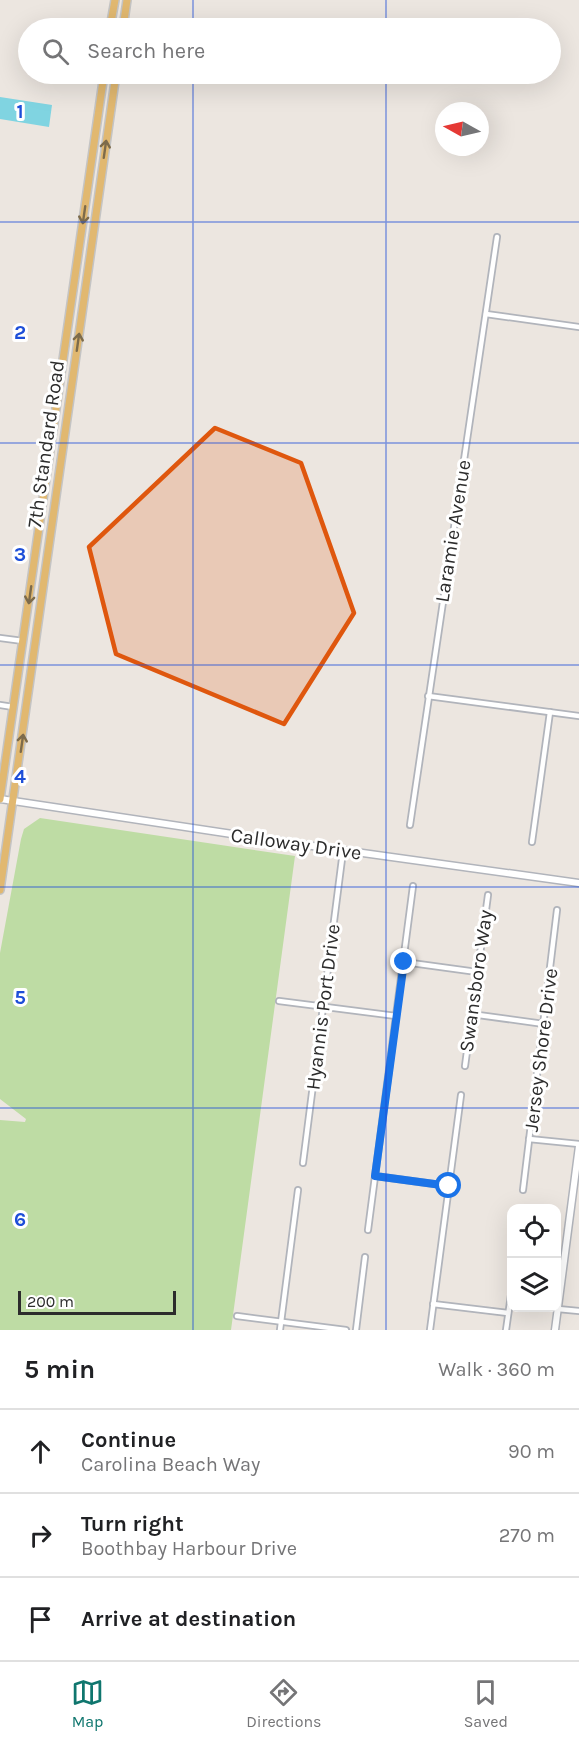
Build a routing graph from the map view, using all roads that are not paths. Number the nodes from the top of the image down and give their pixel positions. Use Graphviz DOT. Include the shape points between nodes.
graph roads {
  1 [pos="115,0"];
  2 [pos="127,0"];
  3 [pos="112,18"];
  4 [pos="124,18"];
  5 [pos="103,84"];
  6 [pos="115,84"];
  7 [pos="497,237"];
  8 [pos="486,314"];
  9 [pos="579,327"];
  10 [pos="0,638"];
  11 [pos="23,641"];
  12 [pos="428,696"];
  13 [pos="0,705"];
  14 [pos="13,707"];
  15 [pos="550,712"];
  16 [pos="579,716"];
  17 [pos="0,799"];
  18 [pos="14,801"];
  19 [pos="410,825"];
  20 [pos="531,842"];
  21 [pos="343,851"];
  22 [pos="579,883"];
  23 [pos="413,886"];
  24 [pos="0,890"];
  25 [pos="488,895"];
  26 [pos="557,910"];
  27 [pos="404,962"];
  28 [pos="477,972"];
  29 [pos="279,1001"];
  30 [pos="322,1006"];
  31 [pos="471,1014"];
  32 [pos="396,1016"];
  33 [pos="544,1024"];
  34 [pos="465,1066"];
  35 [pos="461,1095"];
  36 [pos="530,1139"];
  37 [pos="579,1145"];
  38 [pos="303,1163"];
  39 [pos="375,1176"];
  40 [pos="449,1186"];
  41 [pos="298,1190"];
  42 [pos="523,1190"];
  43 [pos="368,1230"];
  44 [pos="365,1257"];
  45 [pos="561,1286"];
  46 [pos="433,1304"];
  47 [pos="561,1309"];
  48 [pos="579,1311"];
  49 [pos="558,1312"];
  50 [pos="508,1313"];
  51 [pos="237,1316"];
  52 [pos="281,1322"];
  53 [pos="280,1330"];
  54 [pos="346,1330"];
  55 [pos="356,1330"];
  56 [pos="430,1330"];
  57 [pos="506,1330"];
  58 [pos="555,1330"];
  1 -- 3 [label="main road"];
  2 -- 4 [label="main road"];
  5 -- 11 [label="main road, 7th Standard Road, one-way"];
  18 -- 6 [label="main road, 7th Standard Road, one-way"];
  7 -- 8 [label="street, Laramie Avenue"];
  8 -- 9 [label="street"];
  8 -- 12 [label="street, Laramie Avenue"];
  10 -- 11 [label="street"];
  11 -- 14 [label="main road, 7th Standard Road"];
  12 -- 15 [label="street"];
  12 -- 19 [label="street, Laramie Avenue"];
  13 -- 14 [label="street"];
  14 -- 17 [label="main road, 7th Standard Road"];
  15 -- 16 [label="street"];
  15 -- 20 [label="street"];
  17 -- 18 [label="main road, Calloway Drive"];
  18 -- 21 [label="main road, Calloway Drive"];
  18 -- 24 [label="main road, 7th Standard Road"];
  21 -- 22 [label="main road, Calloway Drive"];
  21 -- 30 [label="street, Hyannis Port Drive"];
  23 -- 27 [label="street"];
  25 -- 28 [label="street, Swansboro Way"];
  26 -- 33 [label="street, Jersey Shore Drive"];
  27 -- 28 [label="street"];
  27 -- 32 [label="street"];
  28 -- 31 [label="street, Swansboro Way"];
  29 -- 30 [label="street"];
  30 -- 32 [label="street"];
  30 -- 38 [label="street, Hyannis Port Drive"];
  31 -- 33 [label="street"];
  31 -- 34 [label="street, Swansboro Way"];
  32 -- 39 [label="street"];
  33 -- 36 [label="street, Jersey Shore Drive"];
  35 -- 40 [label="street"];
  36 -- 37 [label="street"];
  36 -- 42 [label="street, Jersey Shore Drive"];
  37 -- 45 [label="main road"];
  39 -- 40 [label="street"];
  39 -- 43 [label="street"];
  40 -- 46 [label="street"];
  41 -- 52 [label="street"];
  44 -- 55 [label="street"];
  46 -- 50 [label="street"];
  46 -- 56 [label="street"];
  47 -- 48 [label="street"];
  49 -- 58 [label="main road"];
  50 -- 57 [label="street"];
  51 -- 52 [label="street"];
  52 -- 53 [label="street"];
  52 -- 54 [label="street"];
}
